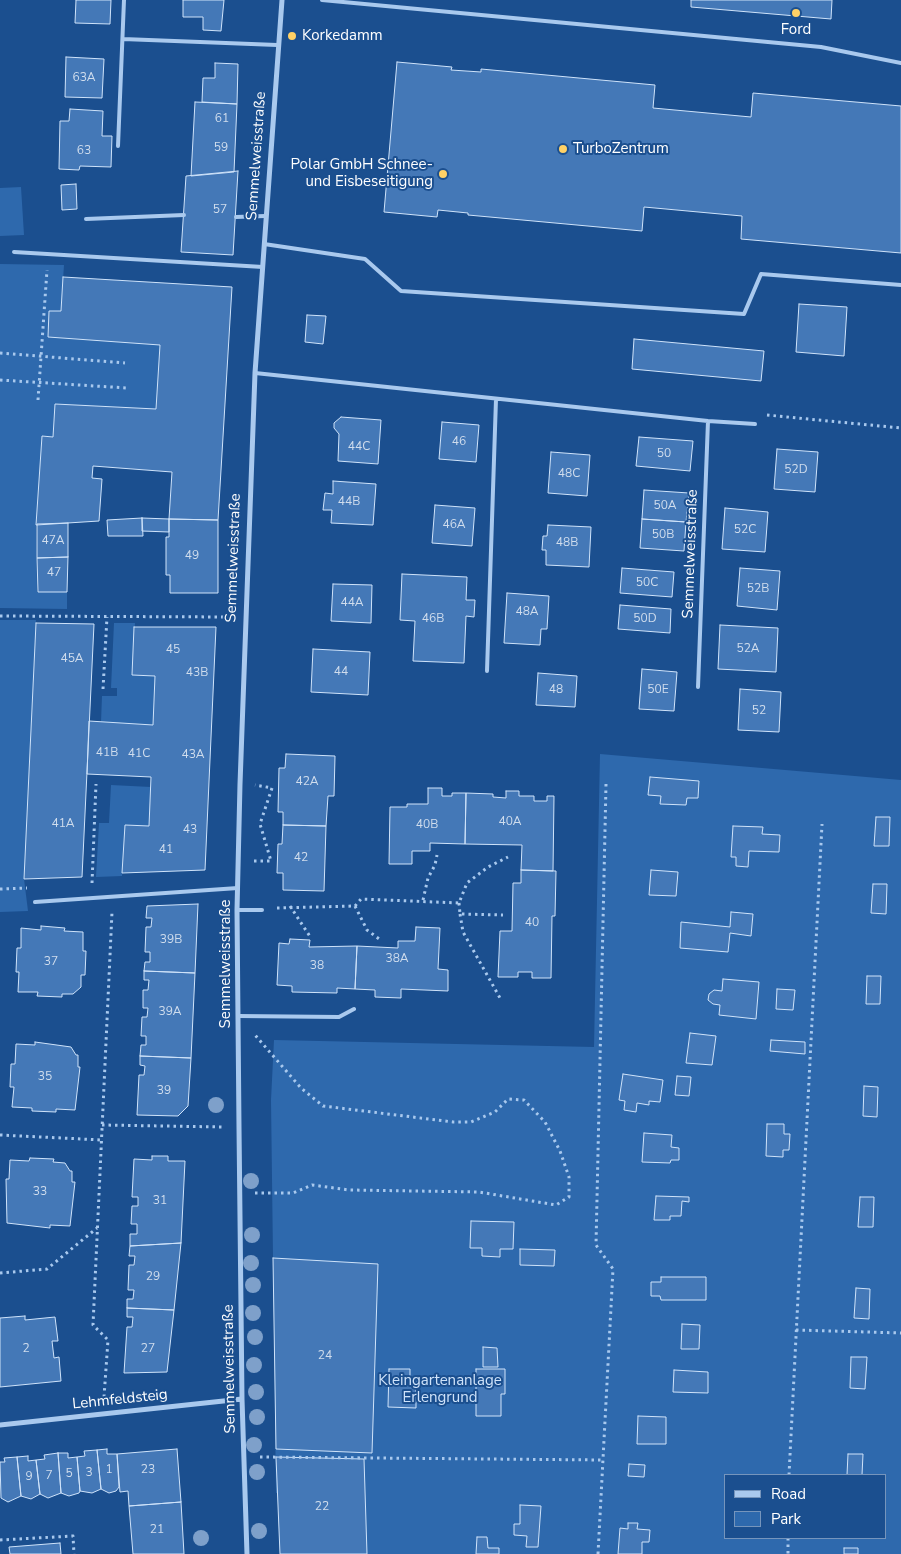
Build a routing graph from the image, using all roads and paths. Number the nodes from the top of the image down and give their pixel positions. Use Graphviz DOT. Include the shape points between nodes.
graph roads {
  1 [pos="124,0"];
  2 [pos="282,0"];
  3 [pos="322,0"];
  4 [pos="123,39"];
  5 [pos="277,45"];
  6 [pos="901,63"];
  7 [pos="118,146"];
  8 [pos="184,215"];
  9 [pos="265,216"];
  10 [pos="236,217"];
  11 [pos="86,219"];
  12 [pos="264,244"];
  13 [pos="14,252"];
  14 [pos="48,254"];
  15 [pos="263,267"];
  16 [pos="901,285"];
  17 [pos="0,353"];
  18 [pos="41,356"];
  19 [pos="125,362"];
  20 [pos="255,373"];
  21 [pos="0,380"];
  22 [pos="40,382"];
  23 [pos="127,388"];
  24 [pos="496,399"];
  25 [pos="38,400"];
  26 [pos="708,421"];
  27 [pos="755,424"];
  28 [pos="901,428"];
  29 [pos="0,616"];
  30 [pos="107,617"];
  31 [pos="244,618"];
  32 [pos="487,671"];
  33 [pos="698,687"];
  34 [pos="103,689"];
  35 [pos="96,784"];
  36 [pos="606,784"];
  37 [pos="256,785"];
  38 [pos="822,824"];
  39 [pos="438,855"];
  40 [pos="508,857"];
  41 [pos="256,861"];
  42 [pos="82,885"];
  43 [pos="37,888"];
  44 [pos="238,888"];
  45 [pos="0,889"];
  46 [pos="423,900"];
  47 [pos="35,902"];
  48 [pos="459,903"];
  49 [pos="290,906"];
  50 [pos="355,906"];
  51 [pos="237,910"];
  52 [pos="262,910"];
  53 [pos="112,912"];
  54 [pos="460,914"];
  55 [pos="503,914"];
  56 [pos="311,938"];
  57 [pos="382,941"];
  58 [pos="500,998"];
  59 [pos="354,1010"];
  60 [pos="238,1016"];
  61 [pos="102,1125"];
  62 [pos="239,1128"];
  63 [pos="0,1136"];
  64 [pos="102,1140"];
  65 [pos="240,1192"];
  66 [pos="98,1228"];
  67 [pos="0,1273"];
  68 [pos="796,1330"];
  69 [pos="901,1334"];
  70 [pos="242,1400"];
  71 [pos="103,1414"];
  72 [pos="0,1425"];
  73 [pos="244,1457"];
  74 [pos="602,1460"];
  75 [pos="789,1474"];
  76 [pos="788,1539"];
  77 [pos="0,1540"];
  78 [pos="74,1554"];
  79 [pos="247,1554"];
  80 [pos="598,1554"];
  81 [pos="788,1554"];
  1 -- 4 [label="lane"];
  2 -- 5 [label="street, Semmelweisstraße"];
  3 -- 6 [label="lane" via="820,47"];
  4 -- 5 [label="lane"];
  4 -- 7 [label="lane"];
  5 -- 9 [label="street, Semmelweisstraße"];
  8 -- 11 [label="lane"];
  9 -- 10 [label="lane"];
  9 -- 12 [label="street, Semmelweisstraße"];
  12 -- 15 [label="street, Semmelweisstraße"];
  12 -- 16 [label="lane" via="365,259 401,291 744,314 761,274"];
  13 -- 14 [label="lane"];
  14 -- 15 [label="lane"];
  14 -- 18 [label="path"];
  15 -- 20 [label="street, Semmelweisstraße"];
  17 -- 18 [label="path"];
  18 -- 19 [label="path"];
  18 -- 22 [label="path"];
  20 -- 24 [label="lane"];
  20 -- 31 [label="street, Semmelweisstraße"];
  21 -- 22 [label="path"];
  22 -- 23 [label="path"];
  22 -- 25 [label="path"];
  24 -- 26 [label="lane"];
  24 -- 32 [label="lane"];
  26 -- 27 [label="lane"];
  26 -- 33 [label="lane, Semmelweisstraße"];
  27 -- 28 [label="path" via="756,414"];
  29 -- 30 [label="path"];
  30 -- 31 [label="path"];
  30 -- 34 [label="path"];
  31 -- 44 [label="street, Semmelweisstraße"];
  35 -- 42 [label="path" via="92,885"];
  36 -- 74 [label="path" via="596,1245 613,1269"];
  37 -- 41 [label="path" via="272,788 260,824 271,861"];
  38 -- 68 [label="path"];
  39 -- 46 [label="path"];
  40 -- 48 [label="path" via="467,883"];
  43 -- 45 [label="path"];
  44 -- 47 [label="lane"];
  44 -- 51 [label="street, Semmelweisstraße"];
  46 -- 48 [label="path"];
  46 -- 50 [label="path" via="360,899"];
  48 -- 54 [label="path"];
  49 -- 50 [label="path"];
  49 -- 52 [label="path"];
  49 -- 56 [label="path"];
  50 -- 57 [label="path" via="367,930"];
  51 -- 52 [label="lane"];
  51 -- 60 [label="street, Semmelweisstraße"];
  53 -- 61 [label="path"];
  54 -- 55 [label="path"];
  54 -- 58 [label="path" via="463,932"];
  59 -- 60 [label="lane" via="339,1017"];
  60 -- 62 [label="street, Semmelweisstraße"];
  60 -- 65 [label="path" via="300,1088 323,1106 471,1122 496,1112 508,1099 524,1100 545,1122 569,1177 569,1197 556,1205 479,1192 349,1190 312,1184 293,1193"];
  61 -- 62 [label="path"];
  61 -- 64 [label="path"];
  62 -- 65 [label="street, Semmelweisstraße"];
  63 -- 64 [label="path"];
  64 -- 66 [label="path"];
  65 -- 70 [label="street, Semmelweisstraße"];
  66 -- 67 [label="path" via="47,1269"];
  66 -- 71 [label="path" via="93,1325 108,1340"];
  68 -- 69 [label="path"];
  68 -- 75 [label="path"];
  70 -- 71 [label="street, Lehmfeldsteig"];
  70 -- 73 [label="street, Semmelweisstraße"];
  71 -- 72 [label="street, Lehmfeldsteig"];
  73 -- 74 [label="path"];
  73 -- 79 [label="street, Semmelweisstraße"];
  74 -- 80 [label="path"];
  76 -- 81 [label="path"];
  77 -- 78 [label="path" via="73,1536"];
}
